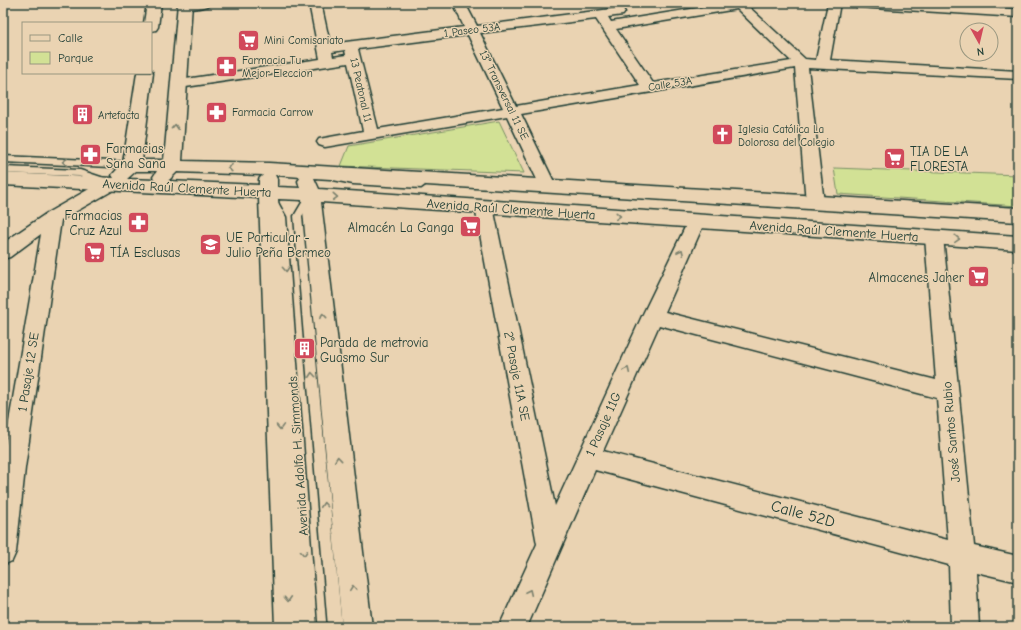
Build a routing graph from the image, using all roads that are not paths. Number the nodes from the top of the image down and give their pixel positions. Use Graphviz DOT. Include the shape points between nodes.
graph roads {
  1 [pos="154,3"];
  2 [pos="204,3"];
  3 [pos="315,3"];
  4 [pos="459,3"];
  5 [pos="834,3"];
  6 [pos="858,3"];
  7 [pos="185,4"];
  8 [pos="743,4"];
  9 [pos="615,7"];
  10 [pos="1018,13"];
  11 [pos="600,15"];
  12 [pos="152,22"];
  13 [pos="628,23"];
  14 [pos="608,26"];
  15 [pos="473,30"];
  16 [pos="353,52"];
  17 [pos="325,56"];
  18 [pos="801,63"];
  19 [pos="822,64"];
  20 [pos="145,74"];
  21 [pos="1018,75"];
  22 [pos="179,84"];
  23 [pos="649,88"];
  24 [pos="510,111"];
  25 [pos="371,134"];
  26 [pos="325,142"];
  27 [pos="3,159"];
  28 [pos="132,165"];
  29 [pos="173,166"];
  30 [pos="3,170"];
  31 [pos="305,172"];
  32 [pos="3,179"];
  33 [pos="268,181"];
  34 [pos="111,184"];
  35 [pos="152,186"];
  36 [pos="548,186"];
  37 [pos="311,195"];
  38 [pos="814,203"];
  39 [pos="484,207"];
  40 [pos="1018,215"];
  41 [pos="53,217"];
  42 [pos="1018,220"];
  43 [pos="696,221"];
  44 [pos="934,237"];
  45 [pos="1018,243"];
  46 [pos="3,252"];
  47 [pos="652,316"];
  48 [pos="948,392"];
  49 [pos="588,458"];
  50 [pos="8,469"];
  51 [pos="550,546"];
  52 [pos="3,552"];
  53 [pos="962,556"];
  54 [pos="1018,569"];
  55 [pos="290,627"];
  56 [pos="310,627"];
  57 [pos="335,627"];
  58 [pos="357,627"];
  59 [pos="513,627"];
  60 [pos="965,627"];
  1 -- 12 [label="main road"];
  2 -- 7 [label="street"];
  3 -- 17 [label="street"];
  4 -- 15 [label="street, 13° Transversal 11 SE"];
  5 -- 19 [label="street"];
  6 -- 10 [label="street"];
  7 -- 22 [label="main road"];
  8 -- 13 [label="street"];
  8 -- 18 [label="street"];
  9 -- 11 [label="street, 1 Paseo 53A"];
  9 -- 13 [label="street"];
  11 -- 14 [label="street"];
  11 -- 15 [label="street, 1 Paseo 53A"];
  13 -- 14 [label="street"];
  14 -- 23 [label="street"];
  15 -- 16 [label="street, 1 Paseo 53A"];
  15 -- 24 [label="street, 13° Transversal 11 SE"];
  16 -- 17 [label="street, 1 Paseo 53A"];
  16 -- 25 [label="street, 13 Peatonal 11"];
  17 -- 22 [label="street, 1 Paseo 53A"];
  18 -- 19 [label="street, Calle 53A"];
  18 -- 23 [label="street, Calle 53A"];
  18 -- 38 [label="street"];
  19 -- 21 [label="street, Calle 53A"];
  20 -- 28 [label="main road"];
  29 -- 22 [label="main road, one-way"];
  23 -- 24 [label="street, Calle 53A"];
  24 -- 25 [label="street, Calle 53A"];
  24 -- 36 [label="street, 13° Transversal 11 SE"];
  25 -- 26 [label="street, Calle 53A"];
  28 -- 27 [label="lane, one-way"];
  28 -- 29 [label="main road, Avenida Raúl Clemente Huerta"];
  28 -- 34 [label="main road"];
  33 -- 29 [label="main road, Avenida Raúl Clemente Huerta, one-way"];
  29 -- 35 [label="main road"];
  30 -- 34 [label="lane" via="80,173"];
  31 -- 33 [label="main road, Avenida Raúl Clemente Huerta"];
  31 -- 36 [label="main road, Avenida Raúl Clemente Huerta"];
  31 -- 37 [label="main road"];
  31 -- 42 [label="lane" via="352,181"];
  32 -- 34 [label="main road, Avenida Raúl Clemente Huerta"];
  33 -- 35 [label="main road, Avenida Raúl Clemente Huerta"];
  33 -- 37 [label="main road, Avenida Raúl Clemente Huerta"];
  33 -- 55 [label="main road, Avenida Adolfo H. Simmonds, one-way"];
  33 -- 56 [label="lane, Avenida Adolfo H. Simmonds, one-way" via="282,217"];
  34 -- 35 [label="main road, Avenida Raúl Clemente Huerta"];
  34 -- 41 [label="street"];
  36 -- 38 [label="main road, Avenida Raúl Clemente Huerta"];
  37 -- 39 [label="main road, Avenida Raúl Clemente Huerta, one-way"];
  57 -- 37 [label="lane, Avenida Adolfo H. Simmonds, one-way" via="298,216"];
  58 -- 37 [label="main road, one-way"];
  38 -- 40 [label="main road, Avenida Raúl Clemente Huerta"];
  39 -- 43 [label="main road, Avenida Raúl Clemente Huerta, one-way"];
  39 -- 51 [label="street, 2° Pasaje 11A SE"];
  41 -- 46 [label="street"];
  41 -- 50 [label="street, 1 Pasaje 12 SE"];
  43 -- 44 [label="main road, Avenida Raúl Clemente Huerta"];
  47 -- 43 [label="street, 1 Pasaje 11G, one-way"];
  44 -- 45 [label="main road, Avenida Raúl Clemente Huerta, one-way"];
  44 -- 48 [label="street, José Santos Rubio"];
  47 -- 48 [label="street"];
  49 -- 47 [label="street, 1 Pasaje 11G, one-way"];
  48 -- 53 [label="street, José Santos Rubio"];
  49 -- 51 [label="street, 1 Pasaje 11G"];
  49 -- 53 [label="street, Calle 52D"];
  50 -- 52 [label="street, 1 Pasaje 12 SE"];
  59 -- 51 [label="street, 1 Pasaje 11G, one-way"];
  53 -- 54 [label="street, Calle 52D"];
  53 -- 60 [label="street, José Santos Rubio"];
}
